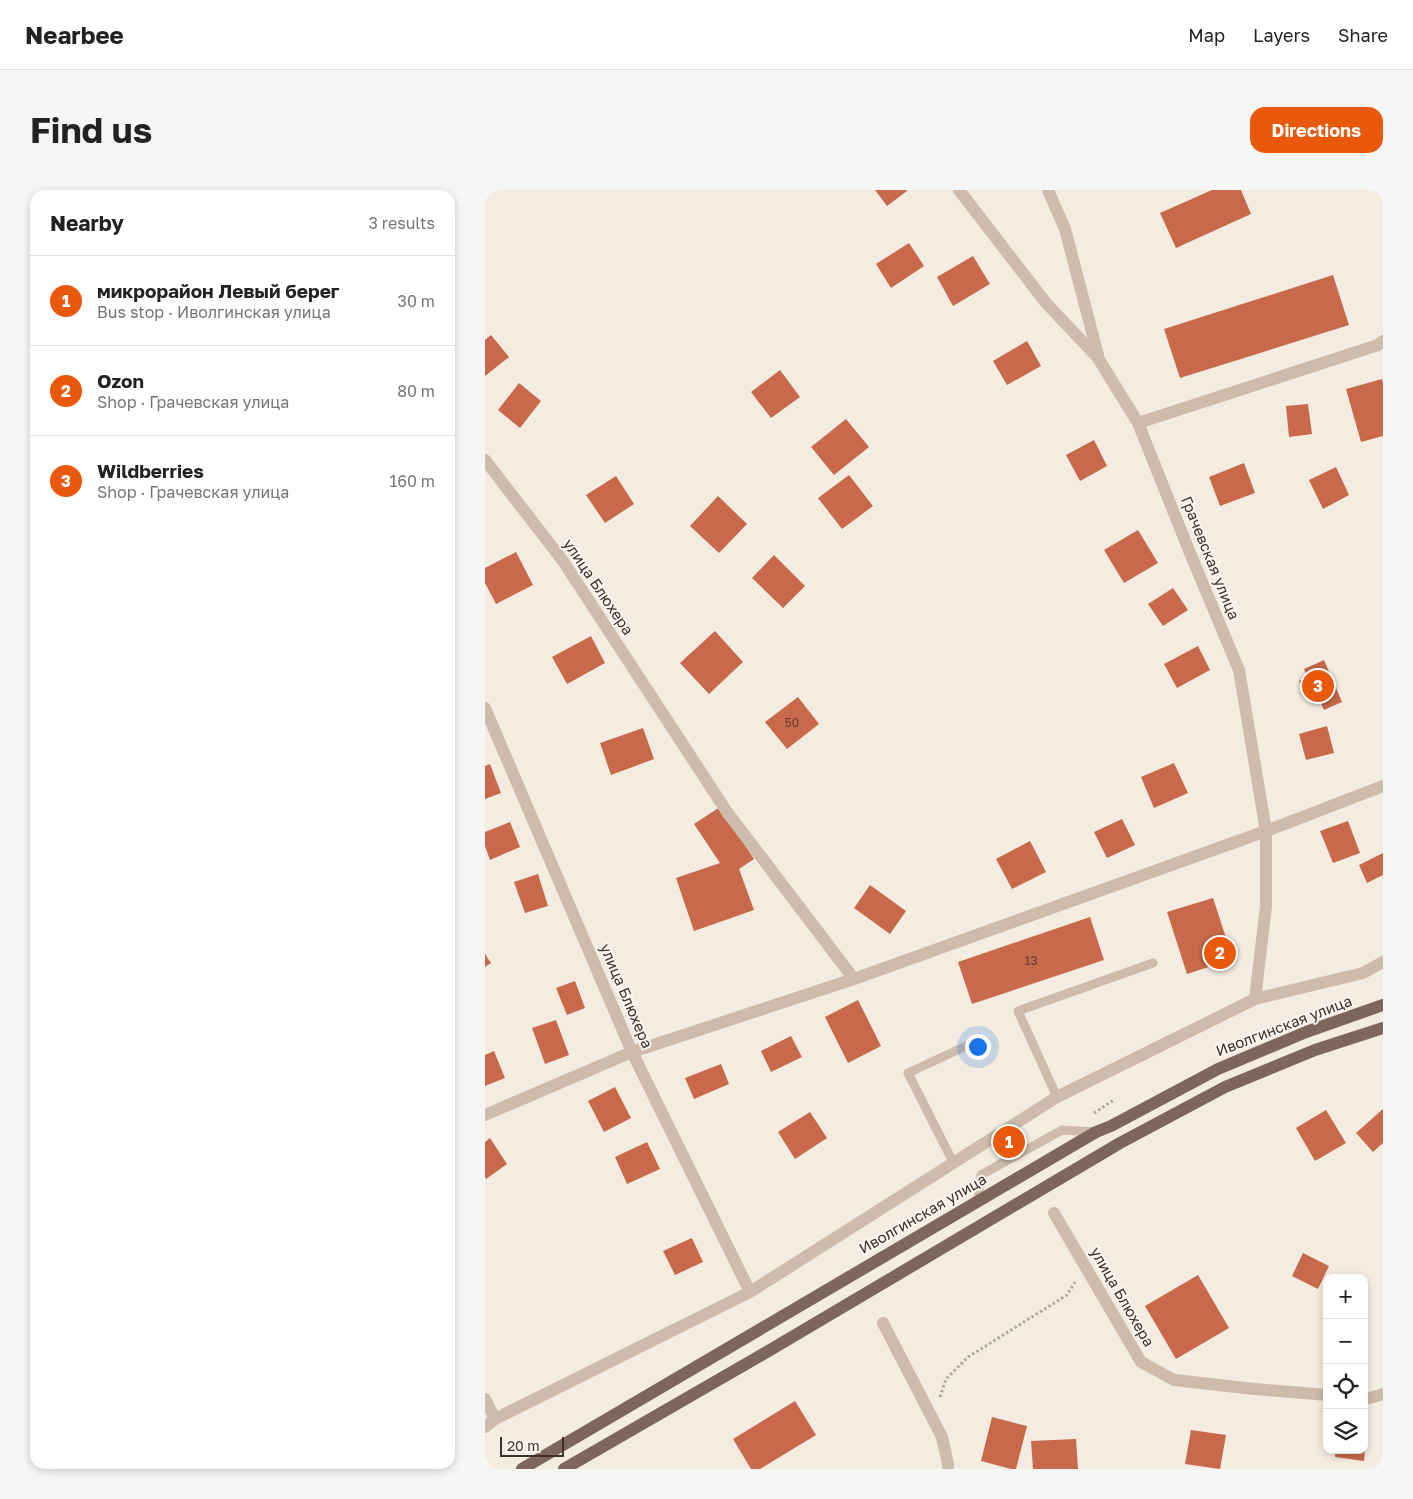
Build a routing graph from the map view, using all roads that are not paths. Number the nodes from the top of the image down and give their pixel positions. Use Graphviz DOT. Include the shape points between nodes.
graph roads {
  1 [pos="959,190"];
  2 [pos="1048,190"];
  3 [pos="1383,341"];
  4 [pos="1098,358"];
  5 [pos="1138,423"];
  6 [pos="485,460"];
  7 [pos="485,708"];
  8 [pos="1383,786"];
  9 [pos="1265,831"];
  10 [pos="1383,962"];
  11 [pos="1153,963"];
  12 [pos="854,979"];
  13 [pos="1255,999"];
  14 [pos="1383,1006"];
  15 [pos="1383,1028"];
  16 [pos="979,1040"];
  17 [pos="633,1052"];
  18 [pos="1057,1097"];
  19 [pos="485,1115"];
  20 [pos="1096,1132"];
  21 [pos="953,1162"];
  22 [pos="978,1201"];
  23 [pos="1054,1213"];
  24 [pos="750,1292"];
  25 [pos="883,1323"];
  26 [pos="1383,1394"];
  27 [pos="1323,1395"];
  28 [pos="1368,1398"];
  29 [pos="485,1399"];
  30 [pos="490,1423"];
  31 [pos="521,1469"];
  32 [pos="564,1469"];
  33 [pos="948,1469"];
  1 -- 4 [label="street, Грачевская улица" via="1046,303"];
  2 -- 4 [label="street" via="1065,229"];
  3 -- 5 [label="street"];
  4 -- 5 [label="street, Грачевская улица"];
  5 -- 9 [label="street, Грачевская улица" via="1239,670"];
  6 -- 12 [label="street, улица Блюхера" via="563,562 727,812"];
  7 -- 17 [label="street, улица Блюхера"];
  8 -- 9 [label="street"];
  9 -- 12 [label="street"];
  9 -- 13 [label="street, Грачевская улица" via="1266,906"];
  10 -- 13 [label="street" via="1363,974"];
  11 -- 18 [label="lane" via="1018,1011"];
  12 -- 17 [label="street"];
  13 -- 18 [label="street"];
  14 -- 20 [label="main road, Иволгинская улица" via="1306,1032 1218,1069"];
  15 -- 32 [label="main road" via="1315,1050 1225,1087 1119,1143"];
  16 -- 21 [label="lane" via="908,1073"];
  17 -- 19 [label="street"];
  17 -- 24 [label="street, улица Блюхера"];
  18 -- 21 [label="street"];
  20 -- 22 [label="main road, Иволгинская улица"];
  20 -- 22 [label="lane" via="1062,1130 981,1175"];
  21 -- 24 [label="street"];
  22 -- 31 [label="main road, Иволгинская улица"];
  23 -- 27 [label="street, улица Блюхера" via="1141,1362 1174,1380"];
  24 -- 30 [label="street"];
  25 -- 33 [label="street" via="942,1437"];
  26 -- 28 [label="street"];
  29 -- 30 [label="street"];
}
